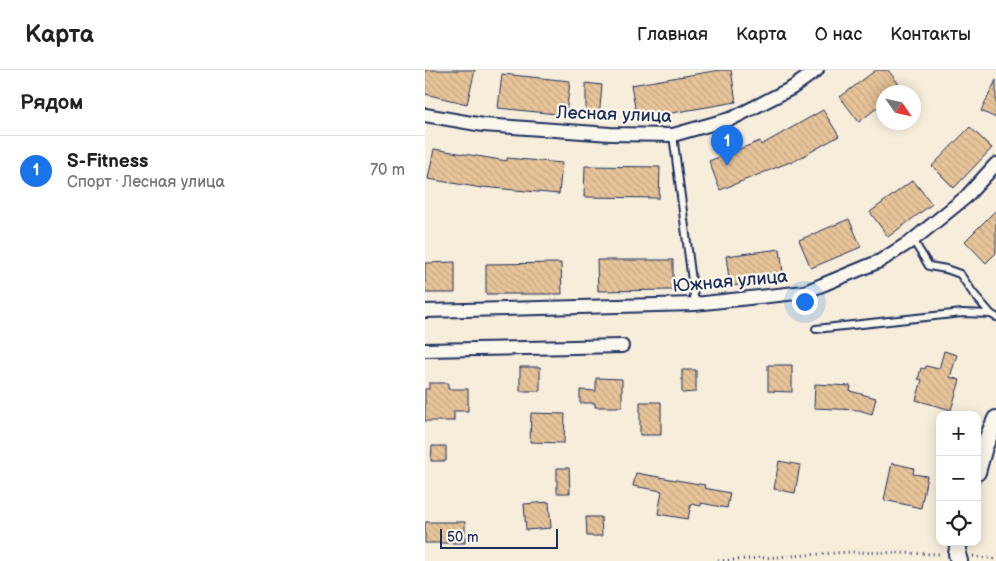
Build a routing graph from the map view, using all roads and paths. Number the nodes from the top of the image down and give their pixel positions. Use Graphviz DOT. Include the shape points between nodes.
graph roads {
  1 [pos="817,70"];
  2 [pos="425,115"];
  3 [pos="673,135"];
  4 [pos="996,164"];
  5 [pos="913,240"];
  6 [pos="695,304"];
  7 [pos="425,311"];
  8 [pos="994,315"];
  9 [pos="816,329"];
  10 [pos="622,346"];
  11 [pos="425,350"];
  12 [pos="996,419"];
  13 [pos="981,460"];
  14 [pos="958,552"];
  15 [pos="996,559"];
  16 [pos="718,561"];
  1 -- 3 [label="street, Лесная улица" via="792,88 733,118"];
  2 -- 3 [label="street, Лесная улица" via="483,125"];
  3 -- 6 [label="lane"];
  4 -- 5 [label="street, Южная улица" via="966,197"];
  5 -- 6 [label="street, Южная улица" via="879,261 805,292"];
  5 -- 8 [label="lane" via="929,266 960,274"];
  6 -- 7 [label="street, Южная улица"];
  8 -- 9 [label="lane" via="962,313"];
  10 -- 11 [label="street"];
  12 -- 13 [label="street"];
  14 -- 15 [label="path"];
  14 -- 16 [label="path" via="850,552"];
}
